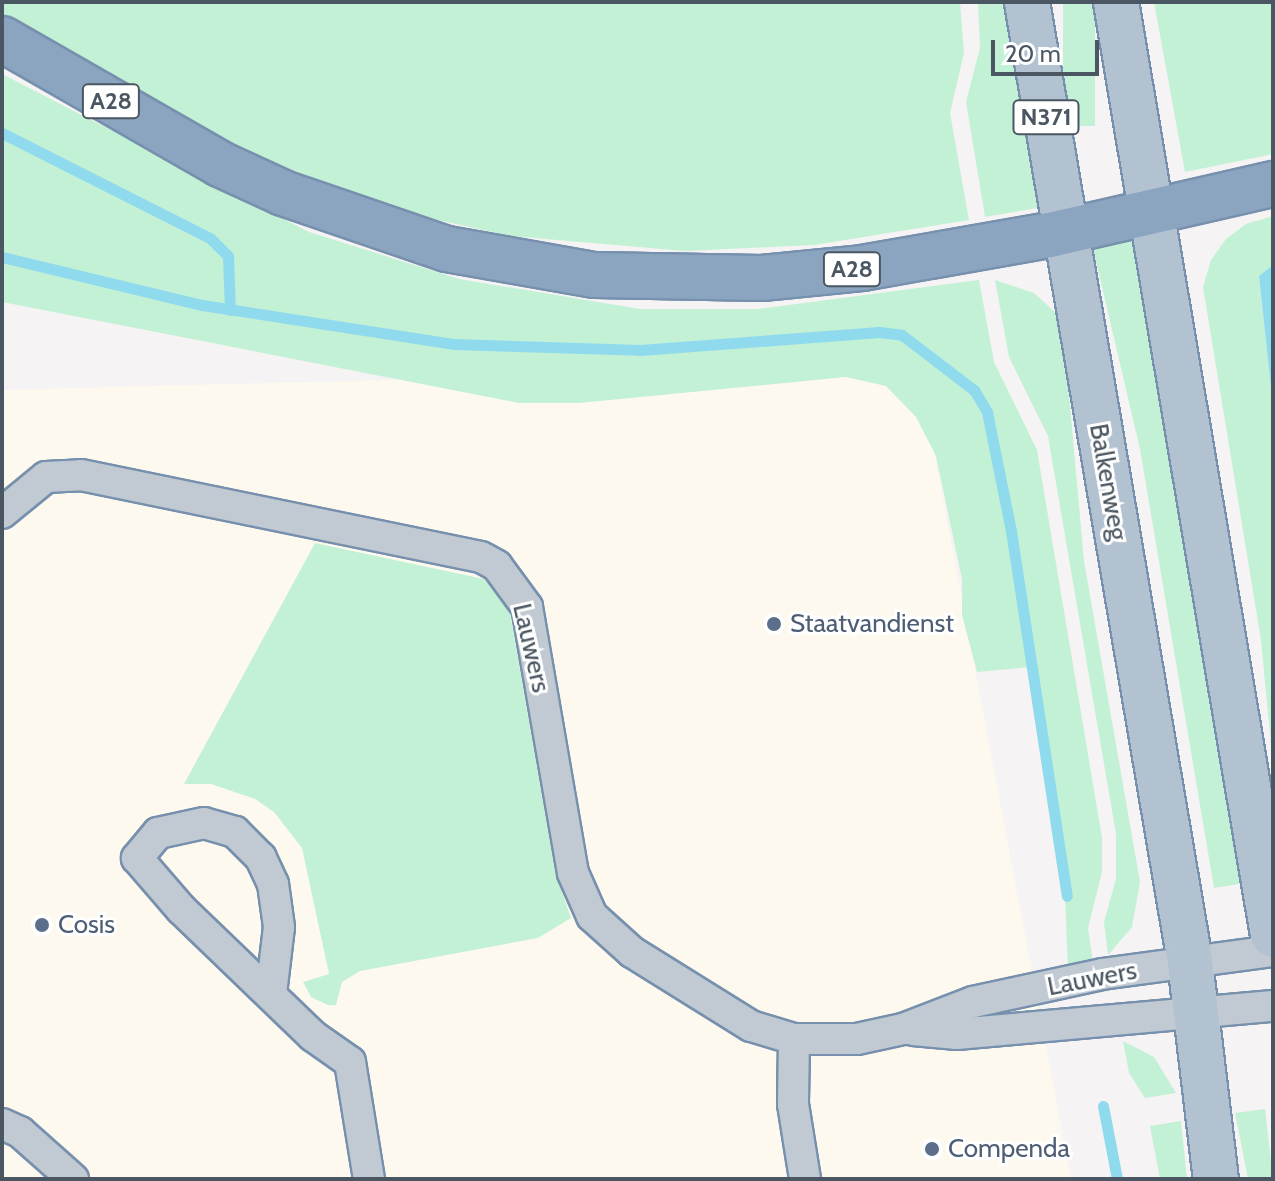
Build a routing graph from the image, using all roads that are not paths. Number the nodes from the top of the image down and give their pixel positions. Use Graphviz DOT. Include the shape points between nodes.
graph roads {
  1 [pos="1027,2"];
  2 [pos="1116,2"];
  3 [pos="2,39"];
  4 [pos="1273,184"];
  5 [pos="1151,211"];
  6 [pos="1066,232"];
  7 [pos="2,513"];
  8 [pos="1273,935"];
  9 [pos="1273,951"];
  10 [pos="1190,962"];
  11 [pos="271,994"];
  12 [pos="1273,1006"];
  13 [pos="1194,1012"];
  14 [pos="903,1029"];
  15 [pos="794,1039"];
  16 [pos="2,1124"];
  17 [pos="73,1179"];
  18 [pos="369,1179"];
  19 [pos="805,1179"];
  20 [pos="1216,1179"];
  1 -- 6 [label="main road, Balkenweg / N371"];
  2 -- 5 [label="main road"];
  3 -- 6 [label="highway, A28" via="192,149 283,193 372,228 546,268 634,277 762,278 862,268"];
  4 -- 5 [label="highway, A28"];
  5 -- 6 [label="highway, A28"];
  5 -- 8 [label="main road"];
  6 -- 10 [label="main road, Balkenweg"];
  7 -- 15 [label="street, Lauwers" via="46,477 81,475 481,557 497,566 527,607 573,873 592,916 632,952 751,1026"];
  9 -- 10 [label="street"];
  10 -- 13 [label="main road, Balkenweg"];
  10 -- 14 [label="street, Lauwers" via="1102,974 973,1002"];
  11 -- 11 [label="street" via="181,909 137,858 158,833 204,823 235,832 261,858 273,884 279,927"];
  11 -- 18 [label="street" via="313,1036 350,1062"];
  12 -- 13 [label="street"];
  13 -- 14 [label="street, Lauwers" via="957,1034"];
  13 -- 20 [label="main road, Balkenweg"];
  14 -- 15 [label="street, Lauwers" via="826,1043"];
  15 -- 19 [label="street" via="793,1104"];
  16 -- 17 [label="street" via="20,1132"];
}
